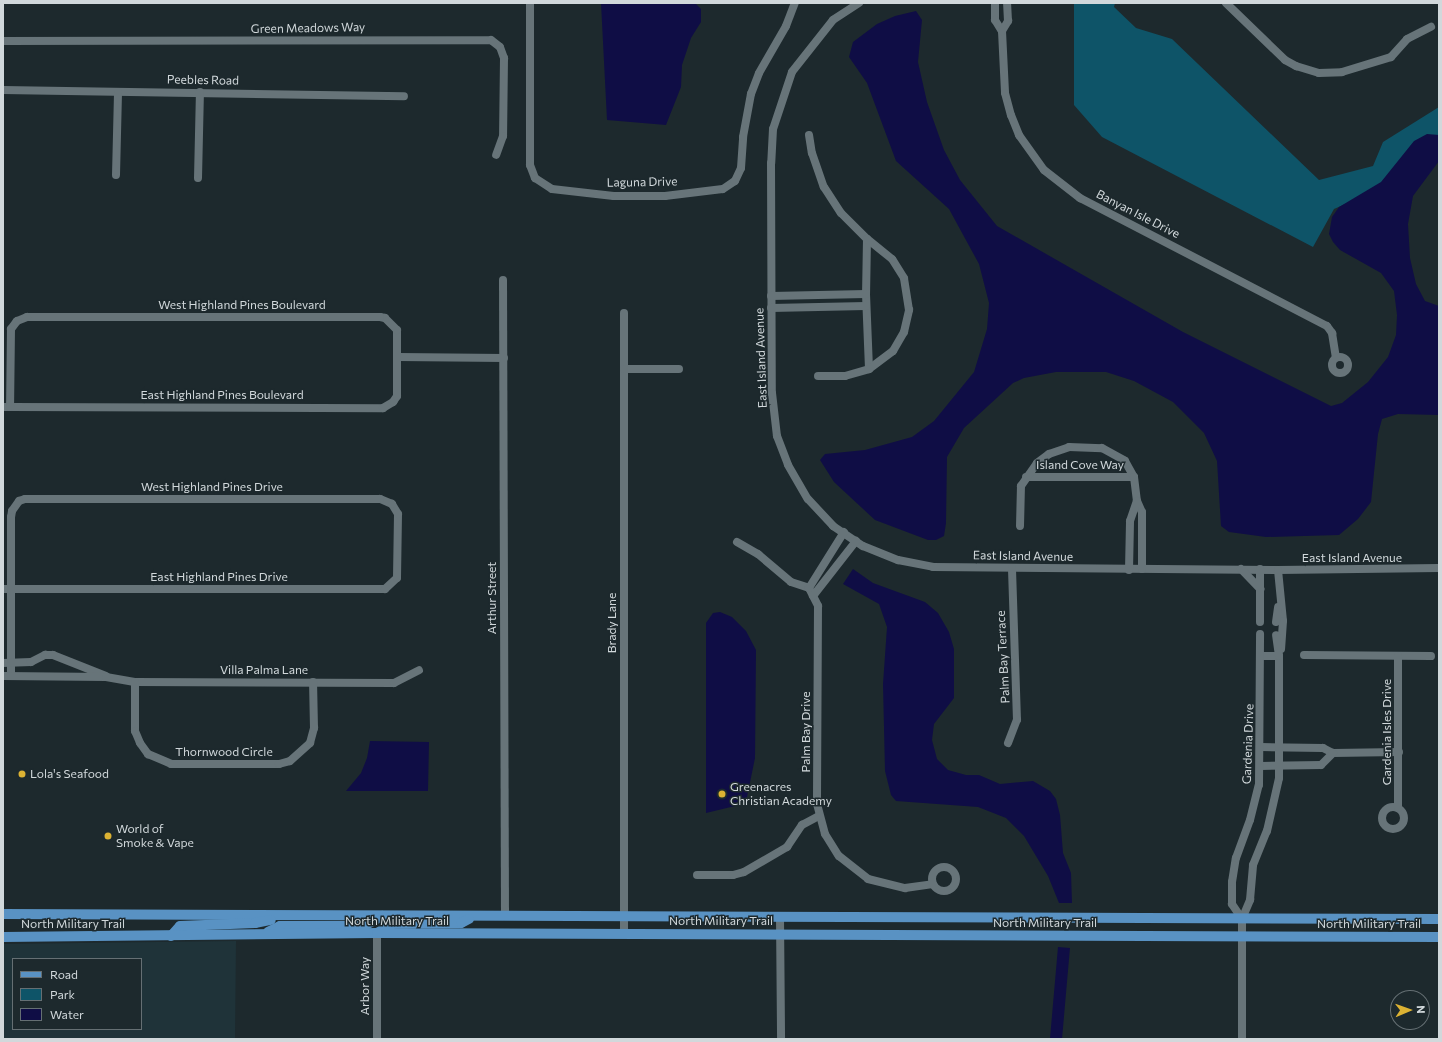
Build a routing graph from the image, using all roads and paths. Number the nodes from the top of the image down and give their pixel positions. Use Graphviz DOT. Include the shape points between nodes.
graph roads {
  1 [pos="530,3"];
  2 [pos="795,3"];
  3 [pos="994,3"];
  4 [pos="1007,3"];
  5 [pos="1226,3"];
  6 [pos="856,4"];
  7 [pos="1431,27"];
  8 [pos="1002,31"];
  9 [pos="3,41"];
  10 [pos="3,90"];
  11 [pos="118,92"];
  12 [pos="200,92"];
  13 [pos="404,96"];
  14 [pos="809,135"];
  15 [pos="496,155"];
  16 [pos="116,175"];
  17 [pos="198,178"];
  18 [pos="867,239"];
  19 [pos="503,280"];
  20 [pos="866,294"];
  21 [pos="771,296"];
  22 [pos="866,306"];
  23 [pos="771,308"];
  24 [pos="624,313"];
  25 [pos="398,357"];
  26 [pos="504,358"];
  27 [pos="1336,358"];
  28 [pos="624,369"];
  29 [pos="679,369"];
  30 [pos="869,369"];
  31 [pos="818,376"];
  32 [pos="7,407"];
  33 [pos="1026,477"];
  34 [pos="1134,477"];
  35 [pos="1137,502"];
  36 [pos="1020,526"];
  37 [pos="844,532"];
  38 [pos="856,541"];
  39 [pos="738,542"];
  40 [pos="398,544"];
  41 [pos="1012,568"];
  42 [pos="1439,568"];
  43 [pos="1142,569"];
  44 [pos="1241,569"];
  45 [pos="1129,570"];
  46 [pos="1260,570"];
  47 [pos="1278,570"];
  48 [pos="7,589"];
  49 [pos="1260,589"];
  50 [pos="811,592"];
  51 [pos="1279,595"];
  52 [pos="1260,622"];
  53 [pos="1276,622"];
  54 [pos="1260,634"];
  55 [pos="1276,635"];
  56 [pos="1304,655"];
  57 [pos="1261,656"];
  58 [pos="1279,656"];
  59 [pos="1398,656"];
  60 [pos="1431,656"];
  61 [pos="7,662"];
  62 [pos="419,670"];
  63 [pos="7,676"];
  64 [pos="106,677"];
  65 [pos="135,682"];
  66 [pos="313,682"];
  67 [pos="1008,743"];
  68 [pos="1261,747"];
  69 [pos="1279,748"];
  70 [pos="1399,752"];
  71 [pos="1333,753"];
  72 [pos="1279,765"];
  73 [pos="1261,766"];
  74 [pos="1398,808"];
  75 [pos="819,816"];
  76 [pos="697,874"];
  77 [pos="933,884"];
  78 [pos="3,914"];
  79 [pos="284,915"];
  80 [pos="383,916"];
  81 [pos="474,916"];
  82 [pos="505,916"];
  83 [pos="624,916"];
  84 [pos="780,917"];
  85 [pos="1242,919"];
  86 [pos="1439,919"];
  87 [pos="264,934"];
  88 [pos="377,934"];
  89 [pos="624,934"];
  90 [pos="780,934"];
  91 [pos="171,936"];
  92 [pos="3,937"];
  93 [pos="1242,937"];
  94 [pos="1439,937"];
  95 [pos="377,1039"];
  96 [pos="780,1039"];
  97 [pos="1242,1039"];
  1 -- 2 [label="street, Laguna Drive" via="532,170 542,184 552,189 614,196 665,196 717,190 735,181 741,168 743,137 751,94"];
  3 -- 8 [label="street, Banyan Isle Drive" via="995,20"];
  4 -- 8 [label="street, Banyan Isle Drive" via="1008,21"];
  5 -- 7 [label="street" via="1285,60 1319,73 1342,72 1391,57 1407,39"];
  6 -- 21 [label="street, East Island Avenue" via="833,20 808,50 792,72 781,100 773,129 771,163"];
  8 -- 27 [label="street, Banyan Isle Drive" via="1005,93 1011,115 1019,135 1044,170 1080,198 1327,326 1332,333"];
  9 -- 15 [label="street, Green Meadows Way" via="491,40 500,47 504,58 504,136"];
  10 -- 11 [label="street, Peebles Road"];
  11 -- 12 [label="street, Peebles Road"];
  11 -- 16 [label="street"];
  12 -- 13 [label="street, Peebles Road"];
  12 -- 17 [label="street"];
  14 -- 18 [label="street" via="812,153 824,187 841,213"];
  18 -- 20 [label="street"];
  18 -- 30 [label="street" via="884,251 899,268 909,299 908,322 900,342 885,359"];
  19 -- 26 [label="street, Arthur Street"];
  20 -- 21 [label="street"];
  20 -- 22 [label="street"];
  21 -- 23 [label="street, East Island Avenue"];
  22 -- 23 [label="street"];
  22 -- 30 [label="street"];
  23 -- 37 [label="street, East Island Avenue" via="772,393 777,436 788,465 808,499 833,526"];
  24 -- 28 [label="street, Brady Lane"];
  25 -- 26 [label="street"];
  25 -- 32 [label="street, East Highland Pines Boulevard" via="397,396 383,408"];
  25 -- 32 [label="street, West Highland Pines Boulevard" via="397,330 386,318 380,317 21,318 11,329"];
  26 -- 82 [label="street, Arthur Street"];
  28 -- 29 [label="street"];
  28 -- 83 [label="street, Brady Lane"];
  30 -- 31 [label="street" via="845,376"];
  33 -- 34 [label="street, Island Cove Way"];
  33 -- 34 [label="street, Island Cove Way" via="1037,462 1049,454 1080,446 1102,448 1120,457 1131,469"];
  33 -- 36 [label="street, Island Cove Way" via="1020,496"];
  34 -- 35 [label="street, Island Cove Way"];
  35 -- 43 [label="street, Island Cove Way" via="1142,512"];
  35 -- 45 [label="street, Island Cove Way" via="1130,521"];
  37 -- 38 [label="street, East Island Avenue"];
  37 -- 50 [label="street"];
  38 -- 41 [label="street, East Island Avenue" via="898,560 933,567"];
  38 -- 50 [label="street"];
  39 -- 50 [label="street" via="758,554 792,582"];
  40 -- 48 [label="street, East Highland Pines Drive" via="397,578 385,589"];
  40 -- 48 [label="street, West Highland Pines Drive" via="396,508 380,499 25,499 12,510"];
  41 -- 45 [label="street, East Island Avenue"];
  41 -- 67 [label="street, Palm Bay Terrace" via="1018,720"];
  42 -- 47 [label="street, East Island Avenue"];
  43 -- 44 [label="street, East Island Avenue"];
  43 -- 45 [label="street, East Island Avenue"];
  44 -- 46 [label="street, East Island Avenue"];
  44 -- 49 [label="street"];
  46 -- 47 [label="street, East Island Avenue"];
  46 -- 49 [label="street"];
  47 -- 51 [label="street"];
  48 -- 61 [label="street"];
  49 -- 52 [label="street"];
  50 -- 75 [label="street, Palm Bay Drive" via="818,606"];
  51 -- 53 [label="street"];
  51 -- 58 [label="street" via="1283,621"];
  54 -- 57 [label="street, Gardenia Drive"];
  55 -- 58 [label="street"];
  56 -- 59 [label="street"];
  57 -- 58 [label="street"];
  57 -- 68 [label="street, Gardenia Drive"];
  58 -- 69 [label="street"];
  59 -- 60 [label="street"];
  59 -- 70 [label="street, Gardenia Isles Drive"];
  61 -- 63 [label="street"];
  61 -- 64 [label="street, Villa Palma Lane" via="31,662 45,655 53,655 96,670"];
  62 -- 66 [label="street, Villa Palma Lane" via="394,683"];
  63 -- 64 [label="street, Villa Palma Lane"];
  64 -- 65 [label="street, Villa Palma Lane"];
  65 -- 66 [label="street, Villa Palma Lane"];
  65 -- 66 [label="street, Thornwood Circle" via="135,731 148,754 171,764 280,764 290,761 310,743 314,728"];
  68 -- 69 [label="street"];
  68 -- 73 [label="street, Gardenia Drive"];
  69 -- 71 [label="street" via="1323,748"];
  69 -- 72 [label="street"];
  70 -- 71 [label="street"];
  70 -- 74 [label="street, Gardenia Isles Drive"];
  71 -- 72 [label="street" via="1321,764"];
  72 -- 73 [label="street"];
  72 -- 85 [label="street" via="1276,800 1253,865 1250,900"];
  73 -- 85 [label="street, Gardenia Drive" via="1259,785 1236,858 1232,882 1232,904"];
  75 -- 76 [label="street" via="802,825 787,847 744,872 733,875"];
  75 -- 77 [label="street, Palm Bay Drive" via="831,845 857,872 892,886 905,888"];
  78 -- 79 [label="main road, North Military Trail"];
  79 -- 80 [label="main road, North Military Trail"];
  79 -- 91 [label="main road" via="255,923 180,926"];
  80 -- 81 [label="main road, North Military Trail"];
  80 -- 87 [label="main road" via="364,926 280,926"];
  81 -- 82 [label="main road, North Military Trail"];
  81 -- 88 [label="main road" via="461,923 394,923"];
  82 -- 83 [label="main road, North Military Trail"];
  83 -- 84 [label="main road, North Military Trail"];
  83 -- 89 [label="street, Brady Lane"];
  84 -- 85 [label="main road, North Military Trail"];
  84 -- 90 [label="street"];
  85 -- 86 [label="main road, North Military Trail"];
  85 -- 93 [label="street"];
  87 -- 88 [label="main road, North Military Trail"];
  87 -- 91 [label="main road, North Military Trail"];
  88 -- 89 [label="main road, North Military Trail"];
  88 -- 95 [label="street, Arbor Way"];
  89 -- 90 [label="main road, North Military Trail"];
  90 -- 93 [label="main road, North Military Trail"];
  90 -- 96 [label="street"];
  91 -- 92 [label="main road, North Military Trail"];
  93 -- 94 [label="main road, North Military Trail"];
  93 -- 97 [label="street"];
}
